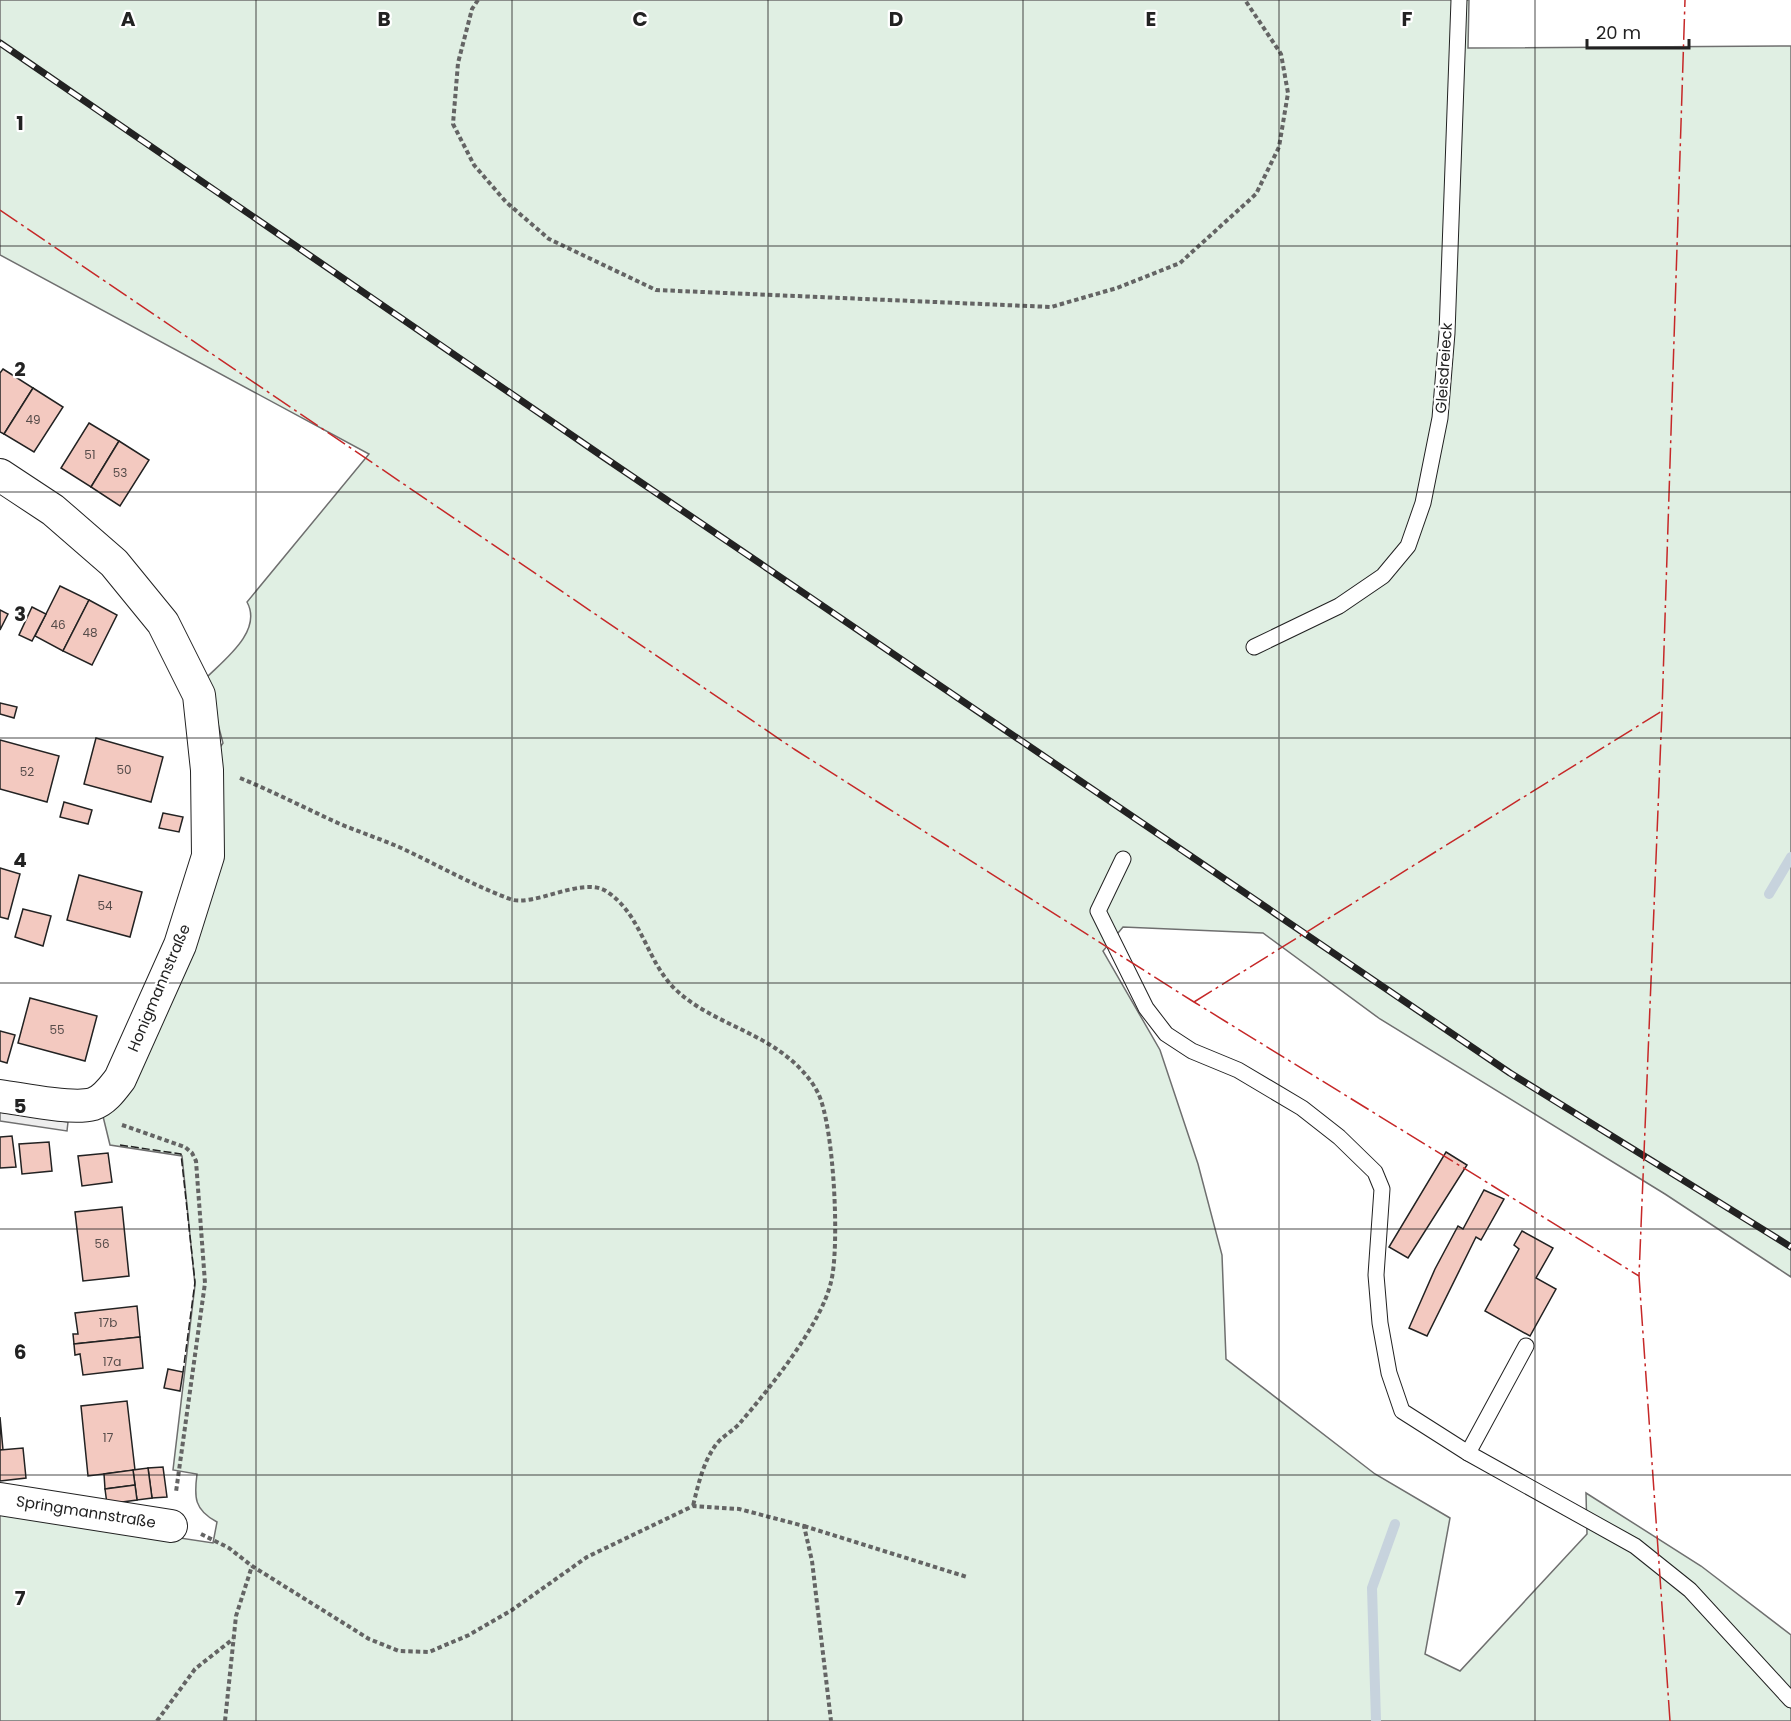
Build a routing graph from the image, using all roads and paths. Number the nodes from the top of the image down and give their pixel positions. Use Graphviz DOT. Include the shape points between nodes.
graph roads {
  1 [pos="478,0"];
  2 [pos="1245,0"];
  3 [pos="1459,0"];
  4 [pos="0,475"];
  5 [pos="1254,647"];
  6 [pos="207,770"];
  7 [pos="1124,858"];
  8 [pos="0,1096"];
  9 [pos="93,1104"];
  10 [pos="1526,1346"];
  11 [pos="1468,1453"];
  12 [pos="0,1499"];
  13 [pos="693,1506"];
  14 [pos="171,1526"];
  15 [pos="804,1526"];
  16 [pos="252,1566"];
  17 [pos="967,1577"];
  18 [pos="234,1638"];
  19 [pos="1791,1700"];
  20 [pos="157,1721"];
  21 [pos="225,1721"];
  22 [pos="831,1721"];
  1 -- 2 [label="path" via="458,63 453,124 474,165 506,202 549,239 656,290 1051,308 1180,263 1256,194 1279,147 1288,93 1281,54"];
  3 -- 5 [label="lane, Gleisdreieck" via="1447,333 1440,418 1424,503 1408,546 1383,576 1339,606"];
  4 -- 6 [label="street, Honigmannstraße" via="53,510 114,563 163,623 199,695"];
  6 -- 9 [label="street, Honigmannstraße" via="207,856 180,945 120,1079"];
  6 -- 13 [label="path" via="250,782 514,901 587,887 603,889 636,924 660,971 673,987 689,1001 774,1047 808,1077 827,1121 836,1213 836,1258 831,1286 791,1356 737,1426 716,1445 704,1466"];
  7 -- 11 [label="lane" via="1098,911 1146,1008 1166,1034 1302,1108 1375,1172 1382,1189 1376,1275 1389,1373 1402,1411"];
  8 -- 9 [label="street"];
  9 -- 14 [label="path" via="107,1120 185,1147 195,1161 205,1283"];
  10 -- 11 [label="lane"];
  11 -- 19 [label="lane" via="1635,1546 1690,1590"];
  12 -- 14 [label="street, Springmannstraße"];
  13 -- 15 [label="path" via="739,1509"];
  13 -- 16 [label="path" via="587,1557 470,1635 429,1652 399,1651 369,1639"];
  14 -- 16 [label="path" via="209,1536"];
  15 -- 17 [label="path"];
  15 -- 22 [label="path" via="812,1561"];
  16 -- 18 [label="path" via="236,1616"];
  18 -- 20 [label="path" via="195,1669"];
  18 -- 21 [label="path"];
}
